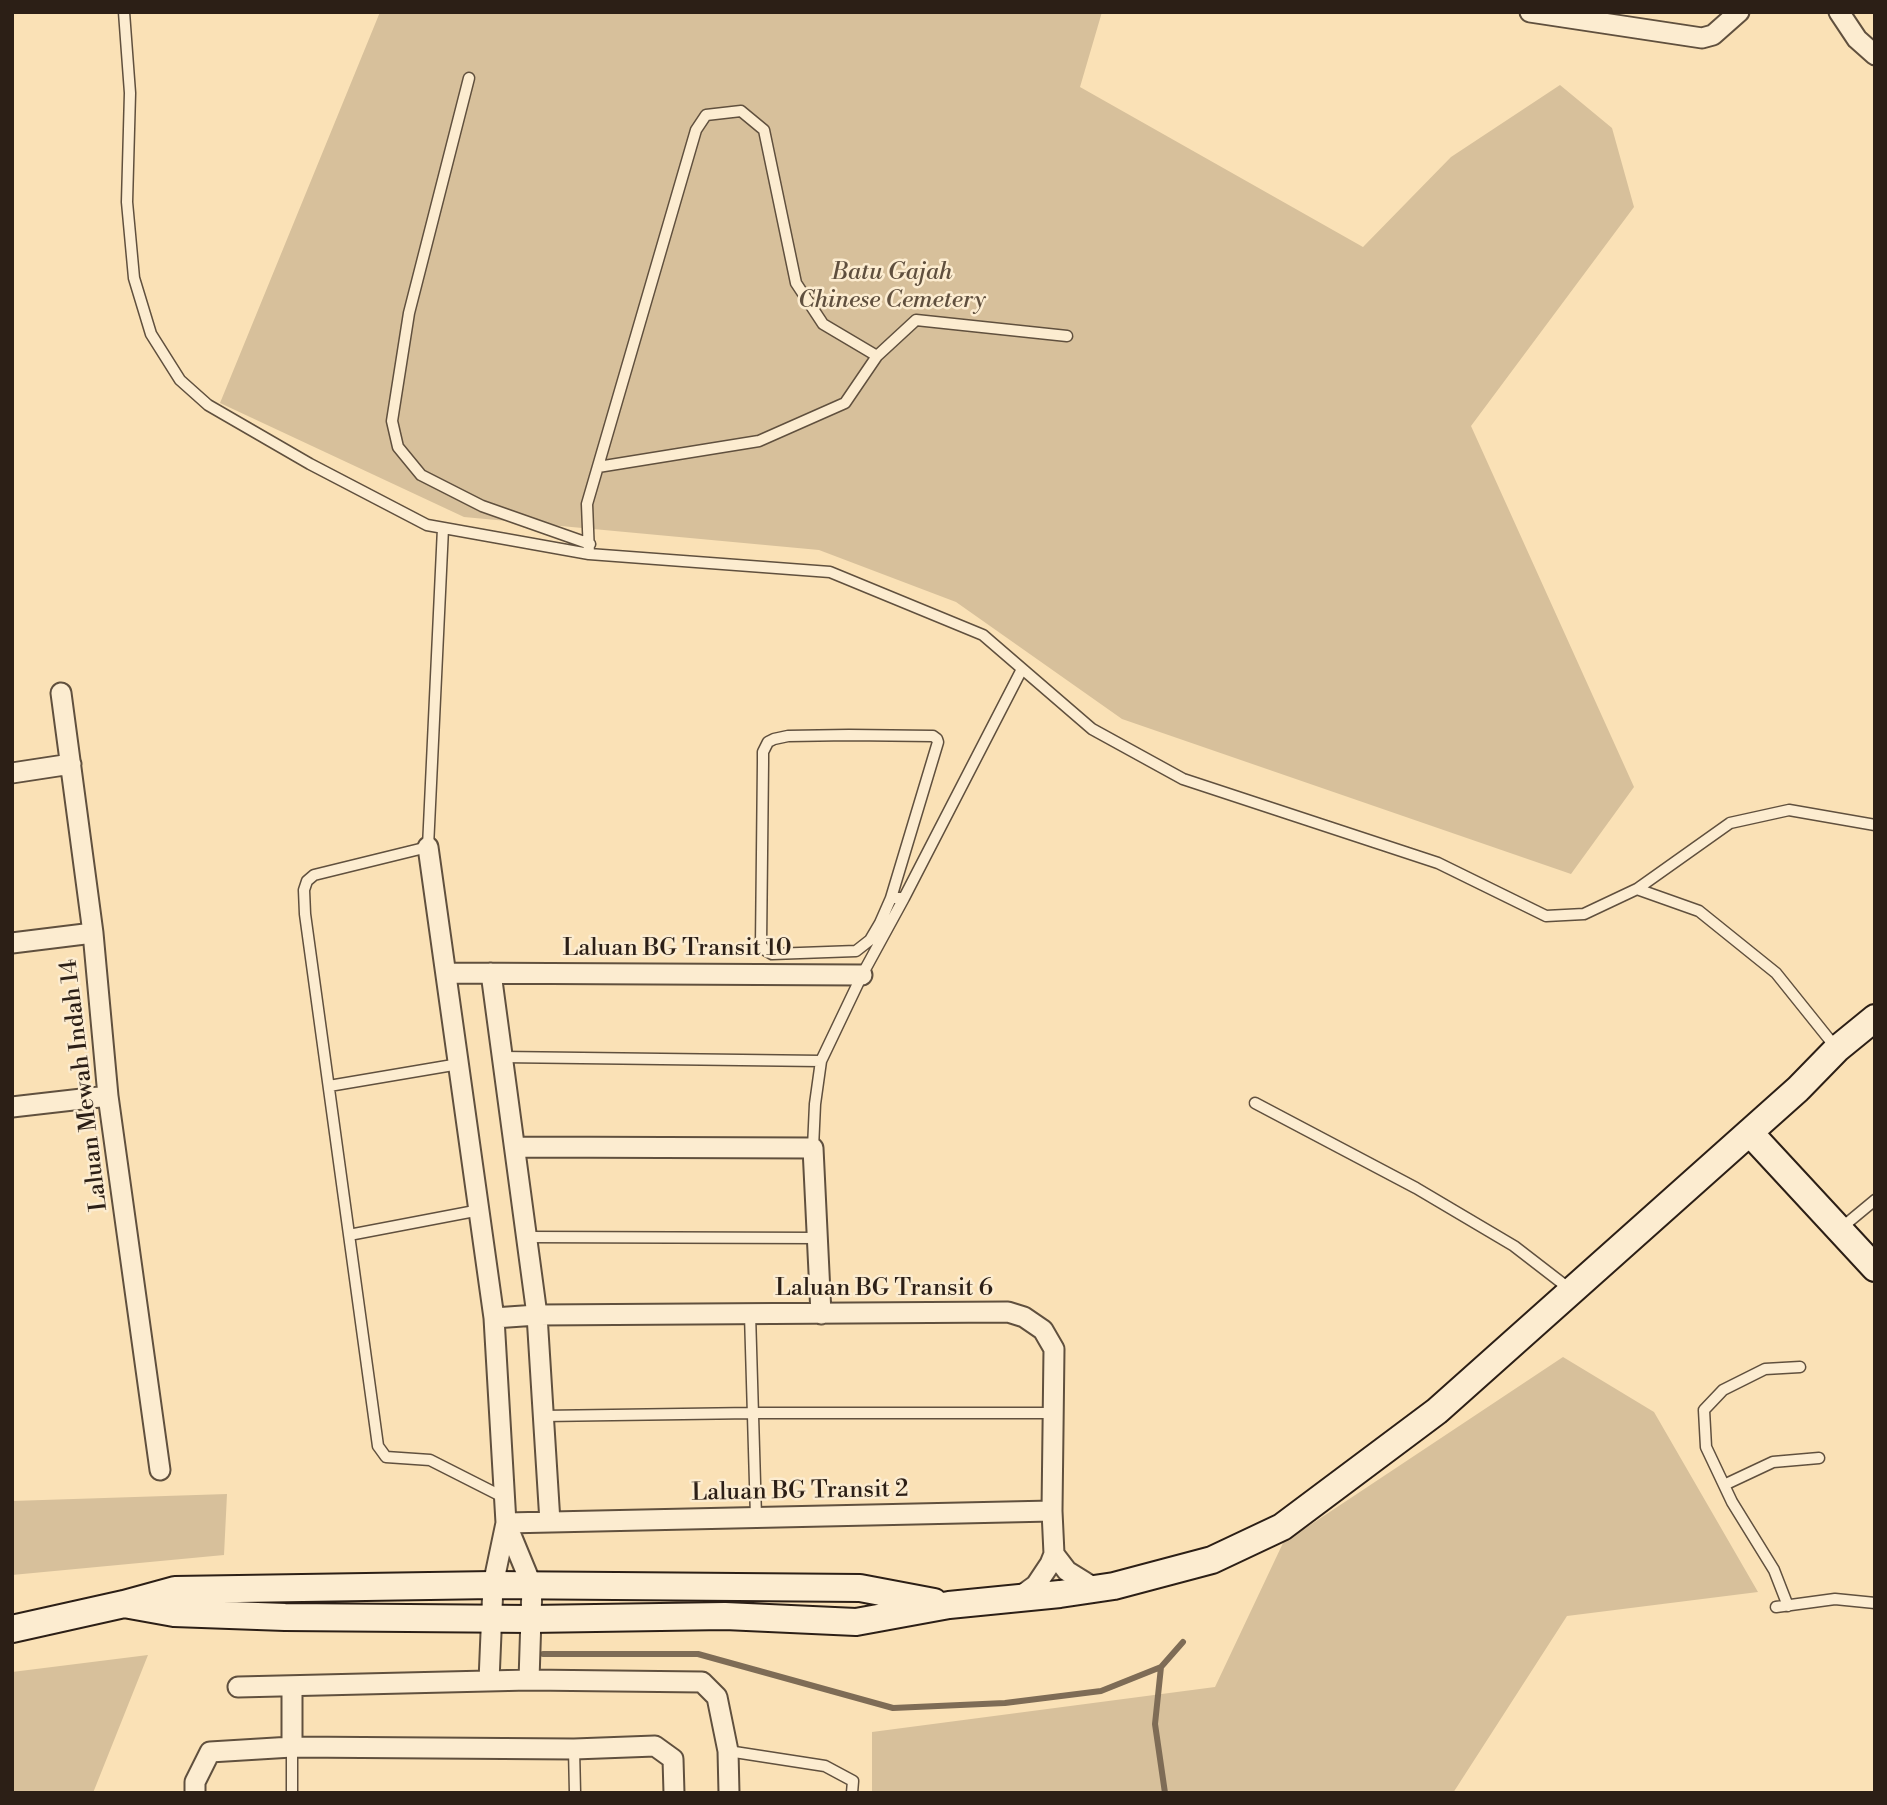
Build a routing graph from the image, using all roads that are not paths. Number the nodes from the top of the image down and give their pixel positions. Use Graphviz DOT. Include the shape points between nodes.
graph roads {
  1 [pos="124,12"];
  2 [pos="1530,12"];
  3 [pos="1739,12"];
  4 [pos="1839,12"];
  5 [pos="1875,55"];
  6 [pos="469,78"];
  7 [pos="1067,336"];
  8 [pos="877,356"];
  9 [pos="598,467"];
  10 [pos="443,528"];
  11 [pos="589,549"];
  12 [pos="1022,669"];
  13 [pos="61,693"];
  14 [pos="71,764"];
  15 [pos="12,773"];
  16 [pos="1875,825"];
  17 [pos="428,847"];
  18 [pos="1637,889"];
  19 [pos="891,898"];
  20 [pos="904,898"];
  21 [pos="93,933"];
  22 [pos="12,943"];
  23 [pos="446,973"];
  24 [pos="491,973"];
  25 [pos="862,975"];
  26 [pos="1875,1018"];
  27 [pos="1837,1049"];
  28 [pos="502,1057"];
  29 [pos="821,1061"];
  30 [pos="459,1064"];
  31 [pos="328,1086"];
  32 [pos="108,1096"];
  33 [pos="1255,1103"];
  34 [pos="12,1107"];
  35 [pos="1750,1132"];
  36 [pos="515,1147"];
  37 [pos="813,1149"];
  38 [pos="1875,1199"];
  39 [pos="480,1210"];
  40 [pos="1839,1230"];
  41 [pos="349,1235"];
  42 [pos="527,1237"];
  43 [pos="818,1238"];
  44 [pos="1875,1268"];
  45 [pos="1572,1290"];
  46 [pos="750,1314"];
  47 [pos="821,1314"];
  48 [pos="537,1315"];
  49 [pos="494,1318"];
  50 [pos="1800,1367"];
  51 [pos="752,1413"];
  52 [pos="1053,1413"];
  53 [pos="543,1416"];
  54 [pos="1819,1458"];
  55 [pos="160,1470"];
  56 [pos="1724,1485"];
  57 [pos="505,1499"];
  58 [pos="1052,1511"];
  59 [pos="756,1517"];
  60 [pos="550,1522"];
  61 [pos="506,1523"];
  62 [pos="1054,1554"];
  63 [pos="493,1585"];
  64 [pos="532,1586"];
  65 [pos="1096,1589"];
  66 [pos="1017,1598"];
  67 [pos="1875,1603"];
  68 [pos="124,1604"];
  69 [pos="949,1605"];
  70 [pos="1788,1606"];
  71 [pos="1776,1607"];
  72 [pos="491,1618"];
  73 [pos="531,1619"];
  74 [pos="12,1629"];
  75 [pos="529,1680"];
  76 [pos="489,1681"];
  77 [pos="292,1686"];
  78 [pos="238,1687"];
  79 [pos="292,1747"];
  80 [pos="574,1749"];
  81 [pos="728,1751"];
  82 [pos="195,1793"];
  83 [pos="292,1793"];
  84 [pos="575,1793"];
  85 [pos="674,1793"];
  86 [pos="729,1793"];
  87 [pos="852,1793"];
  1 -- 10 [label="lane" via="130,93 127,202 134,278 150,334 180,380 208,404 310,464 427,525"];
  2 -- 3 [label="street" via="1702,38 1713,35"];
  4 -- 5 [label="street" via="1857,39"];
  6 -- 11 [label="lane" via="410,313 392,421 398,447 421,475 482,506"];
  7 -- 8 [label="lane" via="916,320"];
  8 -- 9 [label="lane" via="845,403 760,441"];
  8 -- 9 [label="lane" via="823,324 796,284 764,130 741,111 706,115 696,130"];
  9 -- 11 [label="lane" via="587,504"];
  10 -- 11 [label="lane"];
  10 -- 17 [label="lane"];
  11 -- 12 [label="lane" via="830,572 983,635"];
  12 -- 18 [label="lane" via="1093,729 1184,779 1438,863 1546,916 1584,914"];
  12 -- 20 [label="lane"];
  13 -- 14 [label="street, Laluan Mewah Indah 14"];
  14 -- 15 [label="street"];
  14 -- 21 [label="street, Laluan Mewah Indah 14"];
  16 -- 18 [label="lane" via="1788,810 1730,823"];
  17 -- 23 [label="street"];
  17 -- 31 [label="lane" via="314,875 307,881 305,914"];
  18 -- 27 [label="lane" via="1699,911 1776,973"];
  19 -- 19 [label="lane" via="870,940 856,951 772,954 761,945 762,762 768,743 788,736 937,739"];
  19 -- 20 [label="lane"];
  20 -- 25 [label="lane"];
  21 -- 22 [label="street"];
  21 -- 32 [label="street, Laluan Mewah Indah 14"];
  23 -- 24 [label="street, Laluan BG Transit 10"];
  23 -- 30 [label="street"];
  24 -- 25 [label="street, Laluan BG Transit 10"];
  24 -- 28 [label="street"];
  25 -- 29 [label="lane"];
  26 -- 27 [label="main road"];
  27 -- 35 [label="main road"];
  28 -- 29 [label="lane"];
  28 -- 36 [label="street"];
  29 -- 37 [label="lane"];
  30 -- 31 [label="lane"];
  30 -- 39 [label="street"];
  31 -- 41 [label="lane"];
  32 -- 34 [label="street"];
  32 -- 55 [label="street, Laluan Mewah Indah 14"];
  33 -- 45 [label="lane" via="1416,1188 1514,1246"];
  35 -- 40 [label="main road"];
  35 -- 45 [label="main road"];
  36 -- 37 [label="street"];
  36 -- 42 [label="street"];
  37 -- 43 [label="street"];
  38 -- 40 [label="lane"];
  39 -- 41 [label="lane"];
  39 -- 49 [label="street"];
  40 -- 44 [label="main road"];
  41 -- 57 [label="lane" via="378,1446 386,1457 430,1460"];
  42 -- 43 [label="lane"];
  42 -- 48 [label="street"];
  43 -- 47 [label="street"];
  45 -- 65 [label="main road" via="1437,1410 1282,1527 1212,1560"];
  46 -- 47 [label="street, Laluan BG Transit 6"];
  46 -- 48 [label="street, Laluan BG Transit 6"];
  46 -- 51 [label="lane"];
  47 -- 52 [label="street, Laluan BG Transit 6" via="1008,1312 1024,1317 1043,1330 1054,1349"];
  48 -- 49 [label="street, Laluan BG Transit 6"];
  48 -- 53 [label="street"];
  49 -- 57 [label="street"];
  50 -- 56 [label="lane" via="1765,1369 1723,1390 1704,1410 1706,1447"];
  51 -- 52 [label="lane"];
  51 -- 53 [label="lane"];
  51 -- 59 [label="lane"];
  52 -- 58 [label="street, Laluan BG Transit 6"];
  53 -- 60 [label="street"];
  54 -- 56 [label="lane" via="1773,1462"];
  56 -- 70 [label="lane" via="1774,1570"];
  57 -- 61 [label="street"];
  58 -- 59 [label="street, Laluan BG Transit 2"];
  58 -- 62 [label="street, Laluan BG Transit 6"];
  59 -- 60 [label="street, Laluan BG Transit 2"];
  60 -- 61 [label="street, Laluan BG Transit 2"];
  61 -- 63 [label="street"];
  61 -- 64 [label="street"];
  62 -- 65 [label="street" via="1067,1572"];
  62 -- 66 [label="street" via="1036,1585"];
  63 -- 64 [label="main road"];
  63 -- 68 [label="main road" via="175,1590"];
  63 -- 72 [label="street"];
  64 -- 69 [label="main road" via="860,1588"];
  64 -- 73 [label="street"];
  65 -- 66 [label="main road"];
  66 -- 69 [label="main road"];
  67 -- 70 [label="lane" via="1835,1599"];
  68 -- 72 [label="main road" via="174,1613 285,1618"];
  68 -- 74 [label="main road"];
  69 -- 73 [label="main road" via="856,1622 724,1616"];
  70 -- 71 [label="lane"];
  72 -- 73 [label="main road"];
  72 -- 76 [label="street"];
  73 -- 75 [label="street"];
  75 -- 76 [label="street"];
  75 -- 81 [label="street" via="702,1682 717,1697"];
  76 -- 77 [label="street"];
  77 -- 78 [label="street"];
  77 -- 79 [label="street"];
  79 -- 80 [label="street"];
  79 -- 82 [label="street" via="210,1752"];
  79 -- 83 [label="lane"];
  80 -- 84 [label="lane"];
  80 -- 85 [label="street" via="655,1746 673,1759"];
  81 -- 86 [label="street"];
  81 -- 87 [label="lane" via="825,1766 853,1781"];
}
